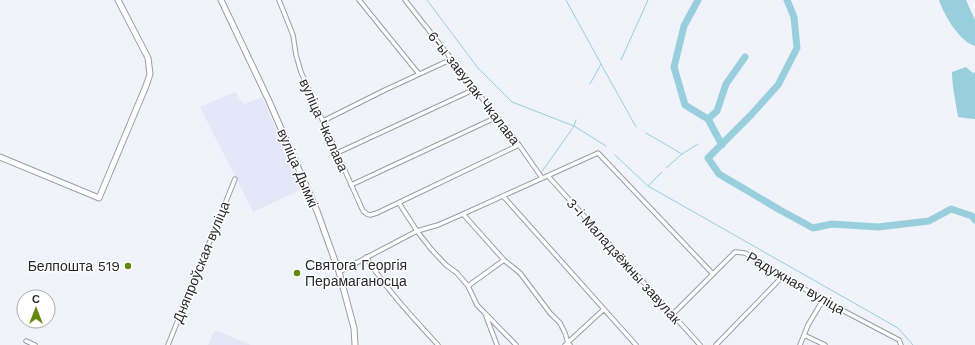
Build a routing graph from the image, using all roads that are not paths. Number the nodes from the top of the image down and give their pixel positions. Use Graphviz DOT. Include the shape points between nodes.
graph roads {
  1 [pos="118,0"];
  2 [pos="221,0"];
  3 [pos="278,0"];
  4 [pos="360,0"];
  5 [pos="405,0"];
  6 [pos="452,59"];
  7 [pos="419,74"];
  8 [pos="475,89"];
  9 [pos="497,117"];
  10 [pos="323,121"];
  11 [pos="519,145"];
  12 [pos="337,153"];
  13 [pos="0,157"];
  14 [pos="548,176"];
  15 [pos="542,178"];
  16 [pos="235,180"];
  17 [pos="351,186"];
  18 [pos="503,196"];
  19 [pos="399,203"];
  20 [pos="464,214"];
  21 [pos="417,231"];
  22 [pos="366,257"];
  23 [pos="504,260"];
  24 [pos="339,272"];
  25 [pos="713,274"];
  26 [pos="784,275"];
  27 [pos="468,286"];
  28 [pos="823,300"];
  29 [pos="603,310"];
  30 [pos="672,314"];
  31 [pos="486,315"];
  32 [pos="804,335"];
  33 [pos="26,341"];
  34 [pos="355,344"];
  35 [pos="568,344"];
  36 [pos="35,345"];
  37 [pos="168,345"];
  38 [pos="438,345"];
  39 [pos="497,345"];
  40 [pos="516,345"];
  41 [pos="636,345"];
  42 [pos="700,345"];
  43 [pos="716,345"];
  44 [pos="800,345"];
  45 [pos="825,345"];
  46 [pos="901,345"];
  1 -- 13 [label="street" via="148,58 150,74 99,198"];
  2 -- 24 [label="street, вуліца Дымкі" via="286,140"];
  3 -- 10 [label="street, вуліца Чкалава" via="293,35 301,72"];
  4 -- 7 [label="street"];
  5 -- 6 [label="street, 6-ы завулак Чкалава"];
  6 -- 7 [label="street"];
  6 -- 8 [label="street, 6-ы завулак Чкалава"];
  7 -- 10 [label="street"];
  8 -- 9 [label="street, 6-ы завулак Чкалава"];
  8 -- 12 [label="street"];
  9 -- 11 [label="street, 6-ы завулак Чкалава"];
  9 -- 17 [label="street"];
  10 -- 12 [label="street, вуліца Чкалава"];
  11 -- 15 [label="street, 6-ы завулак Чкалава"];
  11 -- 19 [label="street"];
  12 -- 17 [label="street, вуліца Чкалава"];
  14 -- 15 [label="street"];
  14 -- 25 [label="street" via="598,153"];
  14 -- 30 [label="street, 3-і Маладзёжны завулак"];
  15 -- 18 [label="street"];
  16 -- 37 [label="street, Дняпроўская вуліца"];
  17 -- 19 [label="street, вуліца Чкалава" via="367,214 377,213"];
  18 -- 20 [label="street"];
  18 -- 29 [label="street"];
  19 -- 21 [label="street"];
  20 -- 21 [label="street"];
  20 -- 23 [label="street"];
  21 -- 22 [label="street"];
  21 -- 27 [label="street"];
  22 -- 24 [label="street"];
  22 -- 38 [label="street"];
  23 -- 27 [label="street"];
  23 -- 35 [label="street" via="520,273 560,323"];
  24 -- 34 [label="street, вуліца Дымкі" via="354,328"];
  25 -- 26 [label="street, Радужная вуліца" via="735,252 745,253"];
  25 -- 30 [label="street"];
  26 -- 28 [label="street, Радужная вуліца"];
  26 -- 43 [label="street"];
  27 -- 31 [label="street" via="477,305"];
  28 -- 32 [label="street"];
  28 -- 46 [label="street, Радужная вуліца" via="899,340"];
  29 -- 35 [label="street"];
  29 -- 41 [label="street"];
  30 -- 42 [label="street, 3-і Маладзёжны завулак"];
  31 -- 39 [label="street"];
  31 -- 40 [label="street"];
  32 -- 44 [label="street"];
  32 -- 45 [label="street"];
  33 -- 36 [label="street"];
}
